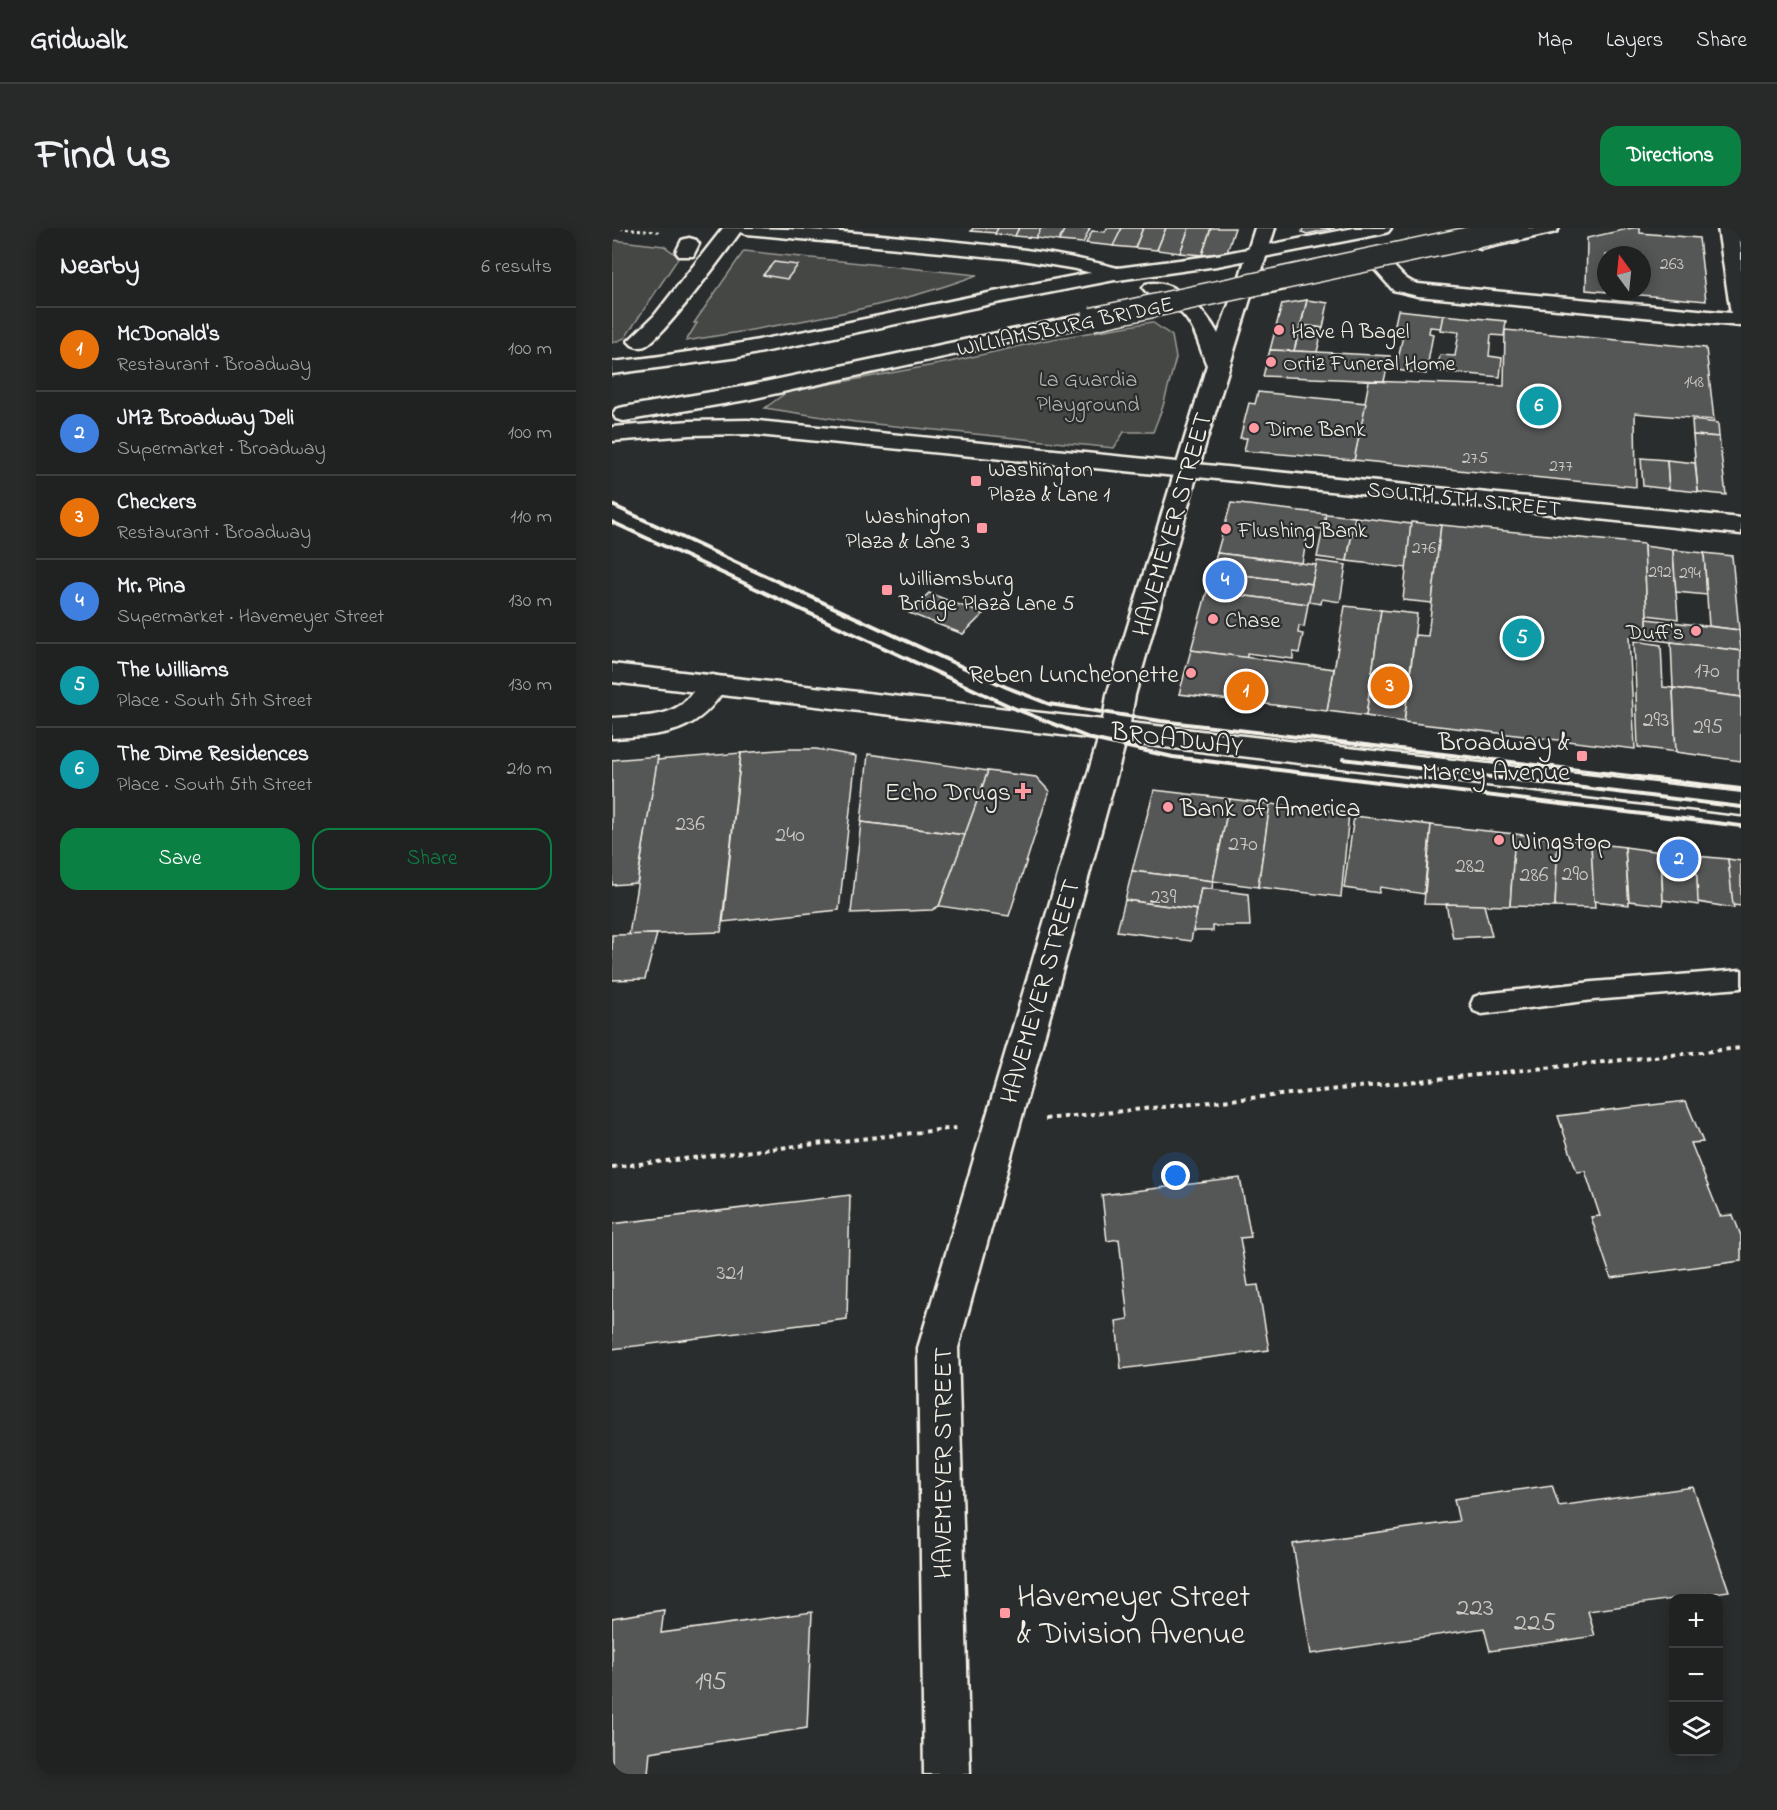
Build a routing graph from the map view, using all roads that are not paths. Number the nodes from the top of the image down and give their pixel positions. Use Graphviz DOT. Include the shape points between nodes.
graph roads {
  1 [pos="733,228"];
  2 [pos="747,228"];
  3 [pos="1265,228"];
  4 [pos="1380,228"];
  5 [pos="1429,228"];
  6 [pos="1517,228"];
  7 [pos="1549,228"];
  8 [pos="1728,228"];
  9 [pos="1255,254"];
  10 [pos="1381,265"];
  11 [pos="1118,274"];
  12 [pos="1242,292"];
  13 [pos="1086,311"];
  14 [pos="1741,314"];
  15 [pos="1741,320"];
  16 [pos="612,353"];
  17 [pos="1217,364"];
  18 [pos="774,366"];
  19 [pos="612,368"];
  20 [pos="612,415"];
  21 [pos="612,434"];
  22 [pos="1186,470"];
  23 [pos="1741,526"];
  24 [pos="612,673"];
  25 [pos="713,685"];
  26 [pos="612,728"];
  27 [pos="1114,730"];
  28 [pos="1741,804"];
  29 [pos="1741,979"];
  30 [pos="1482,1004"];
  31 [pos="947,1774"];
  1 -- 16 [label="main road" via="661,320 639,341"];
  2 -- 11 [label="main road" via="1006,252 1069,261"];
  3 -- 9 [label="main road, HAVEMEYER STREET"];
  4 -- 9 [label="main road"];
  5 -- 13 [label="main road, WILLIAMSBURG BRIDGE"];
  6 -- 13 [label="main road, WILLIAMSBURG BRIDGE, bridge"];
  7 -- 10 [label="main road"];
  8 -- 14 [label="main road"];
  9 -- 11 [label="main road"];
  9 -- 12 [label="main road, HAVEMEYER STREET"];
  10 -- 12 [label="main road"];
  10 -- 15 [label="main road" via="1400,286 1418,290"];
  11 -- 17 [label="main road" via="1166,293 1190,308 1207,331"];
  11 -- 19 [label="main road" via="747,349"];
  12 -- 17 [label="main road, HAVEMEYER STREET"];
  13 -- 18 [label="main road, WILLIAMSBURG BRIDGE"];
  13 -- 20 [label="main road, WILLIAMSBURG BRIDGE" via="746,393"];
  17 -- 22 [label="main road, HAVEMEYER STREET"];
  21 -- 22 [label="main road, SOUTH 5TH STREET" via="716,427 765,429"];
  22 -- 23 [label="main road, SOUTH 5TH STREET"];
  22 -- 27 [label="main road, HAVEMEYER STREET"];
  24 -- 25 [label="main road, BROADWAY"];
  25 -- 26 [label="main road" via="695,710 675,722"];
  25 -- 27 [label="main road, BROADWAY"];
  27 -- 28 [label="main road, BROADWAY"];
  27 -- 31 [label="main road, HAVEMEYER STREET" via="938,1348"];
  29 -- 30 [label="lane"];
}
